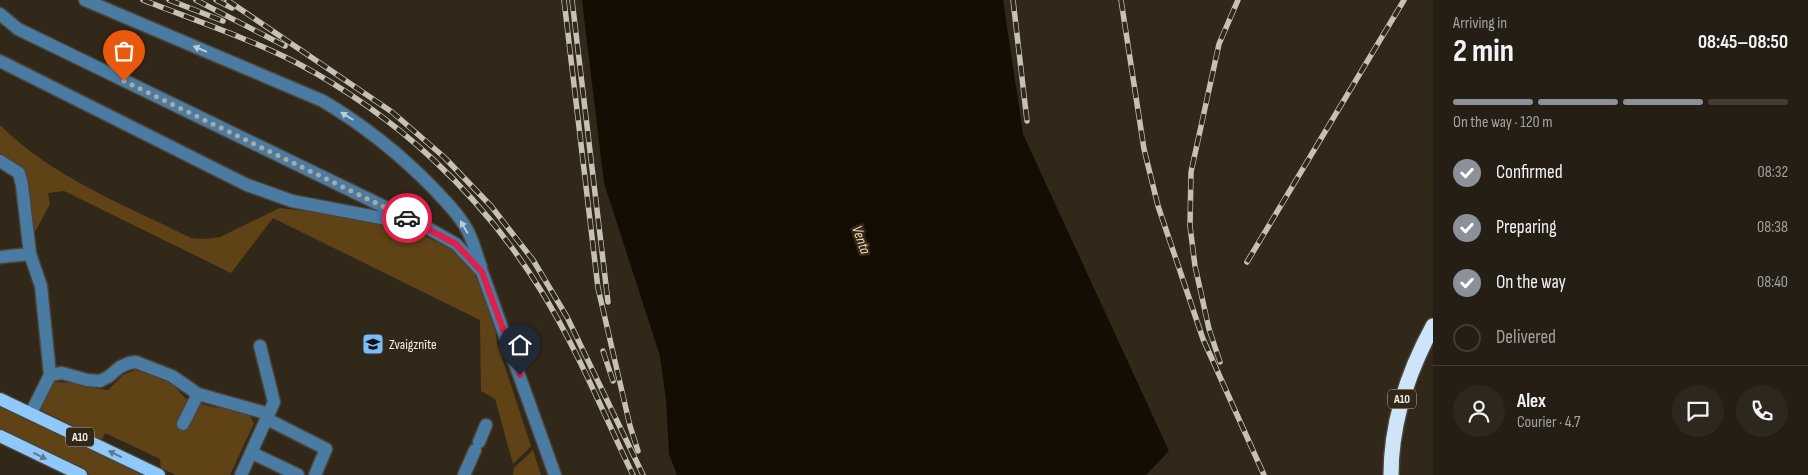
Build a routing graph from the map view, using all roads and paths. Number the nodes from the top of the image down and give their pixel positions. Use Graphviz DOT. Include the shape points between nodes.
graph roads {
  1 [pos="85,0"];
  2 [pos="0,14"];
  3 [pos="0,61"];
  4 [pos="0,161"];
  5 [pos="424,226"];
  6 [pos="30,254"];
  7 [pos="0,257"];
  8 [pos="482,272"];
  9 [pos="1433,326"];
  10 [pos="260,346"];
  11 [pos="50,375"];
  12 [pos="198,394"];
  13 [pos="0,399"];
  14 [pos="31,413"];
  15 [pos="268,417"];
  16 [pos="184,424"];
  17 [pos="486,425"];
  18 [pos="0,436"];
  19 [pos="252,453"];
  20 [pos="80,475"];
  21 [pos="159,475"];
  22 [pos="241,475"];
  23 [pos="298,475"];
  24 [pos="315,475"];
  25 [pos="464,475"];
  26 [pos="555,475"];
  27 [pos="1391,475"];
  8 -- 1 [label="street, one-way" via="466,228 450,206 382,140 351,117 323,101"];
  2 -- 5 [label="street" via="27,34"];
  3 -- 5 [label="street" via="247,185 292,201"];
  4 -- 6 [label="street" via="19,173"];
  5 -- 8 [label="street" via="456,244"];
  6 -- 7 [label="street"];
  6 -- 11 [label="street" via="41,286"];
  8 -- 26 [label="street"];
  9 -- 27 [label="highway, A10" via="1413,368 1398,413"];
  10 -- 15 [label="street" via="274,402"];
  11 -- 12 [label="street" via="62,373 100,381 129,362 136,362 172,376"];
  11 -- 14 [label="street"];
  12 -- 15 [label="street"];
  12 -- 16 [label="street"];
  13 -- 14 [label="main road, A10"];
  21 -- 14 [label="main road, A10, one-way"];
  15 -- 19 [label="street"];
  15 -- 24 [label="street" via="326,449"];
  17 -- 25 [label="street"];
  18 -- 20 [label="main road, A10, one-way"];
  19 -- 22 [label="street"];
  19 -- 23 [label="street"];
}
